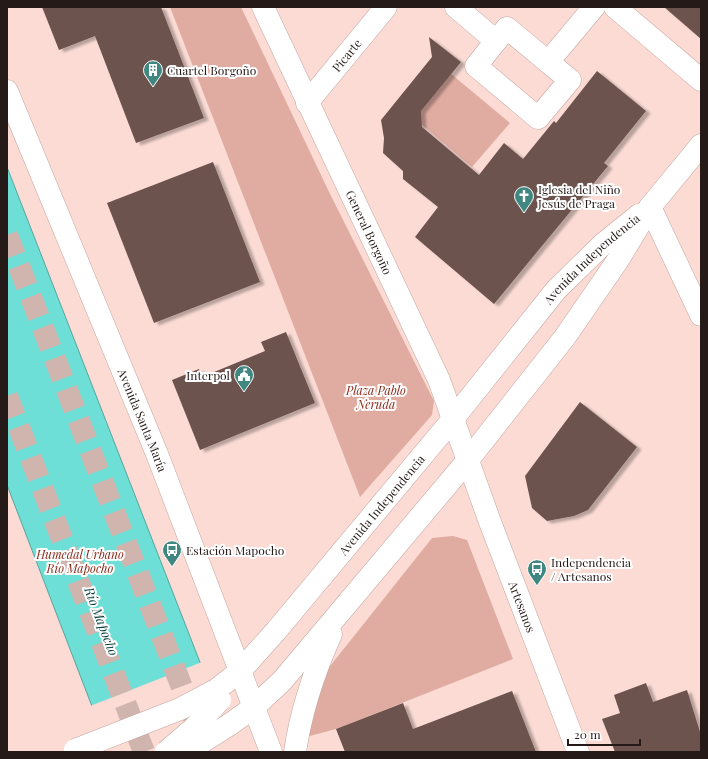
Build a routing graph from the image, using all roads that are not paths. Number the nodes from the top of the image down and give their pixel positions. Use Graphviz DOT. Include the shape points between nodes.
graph roads {
  1 [pos="263,7"];
  2 [pos="386,7"];
  3 [pos="456,7"];
  4 [pos="594,7"];
  5 [pos="614,7"];
  6 [pos="496,41"];
  7 [pos="548,62"];
  8 [pos="701,80"];
  9 [pos="7,91"];
  10 [pos="307,103"];
  11 [pos="701,145"];
  12 [pos="650,207"];
  13 [pos="701,315"];
  14 [pos="453,419"];
  15 [pos="468,460"];
  16 [pos="340,613"];
  17 [pos="240,671"];
  18 [pos="218,695"];
  19 [pos="253,708"];
  20 [pos="72,751"];
  21 [pos="166,752"];
  22 [pos="186,752"];
  23 [pos="271,752"];
  24 [pos="295,752"];
  25 [pos="578,752"];
  1 -- 10 [label="main road, General Borgoño"];
  2 -- 10 [label="main road, Picarte"];
  3 -- 6 [label="main road"];
  4 -- 7 [label="main road"];
  5 -- 8 [label="main road"];
  6 -- 7 [label="main road" via="507,28"];
  6 -- 7 [label="main road" via="476,66 538,118 570,80"];
  9 -- 17 [label="main road, Avenida Santa María" via="157,454"];
  10 -- 14 [label="main road, General Borgoño" via="439,380"];
  11 -- 12 [label="main road, Avenida Independencia"];
  12 -- 13 [label="main road"];
  12 -- 14 [label="main road, Avenida Independencia" via="603,244 556,290"];
  12 -- 15 [label="main road, Avenida Independencia" via="618,260 565,337"];
  14 -- 15 [label="main road, General Borgoño"];
  14 -- 17 [label="main road, Avenida Independencia"];
  15 -- 16 [label="main road, Avenida Independencia"];
  15 -- 25 [label="main road, Artesanos"];
  16 -- 19 [label="main road, Avenida Independencia" via="282,681"];
  16 -- 24 [label="main road" via="308,692"];
  17 -- 18 [label="main road, Avenida Independencia"];
  17 -- 19 [label="main road, Avenida Santa María"];
  18 -- 20 [label="main road, Avenida Independencia, bridge"];
  18 -- 21 [label="main road, bridge" via="194,728"];
  19 -- 22 [label="main road, Avenida Independencia, bridge"];
  19 -- 23 [label="main road, Avenida Santa María"];
}
